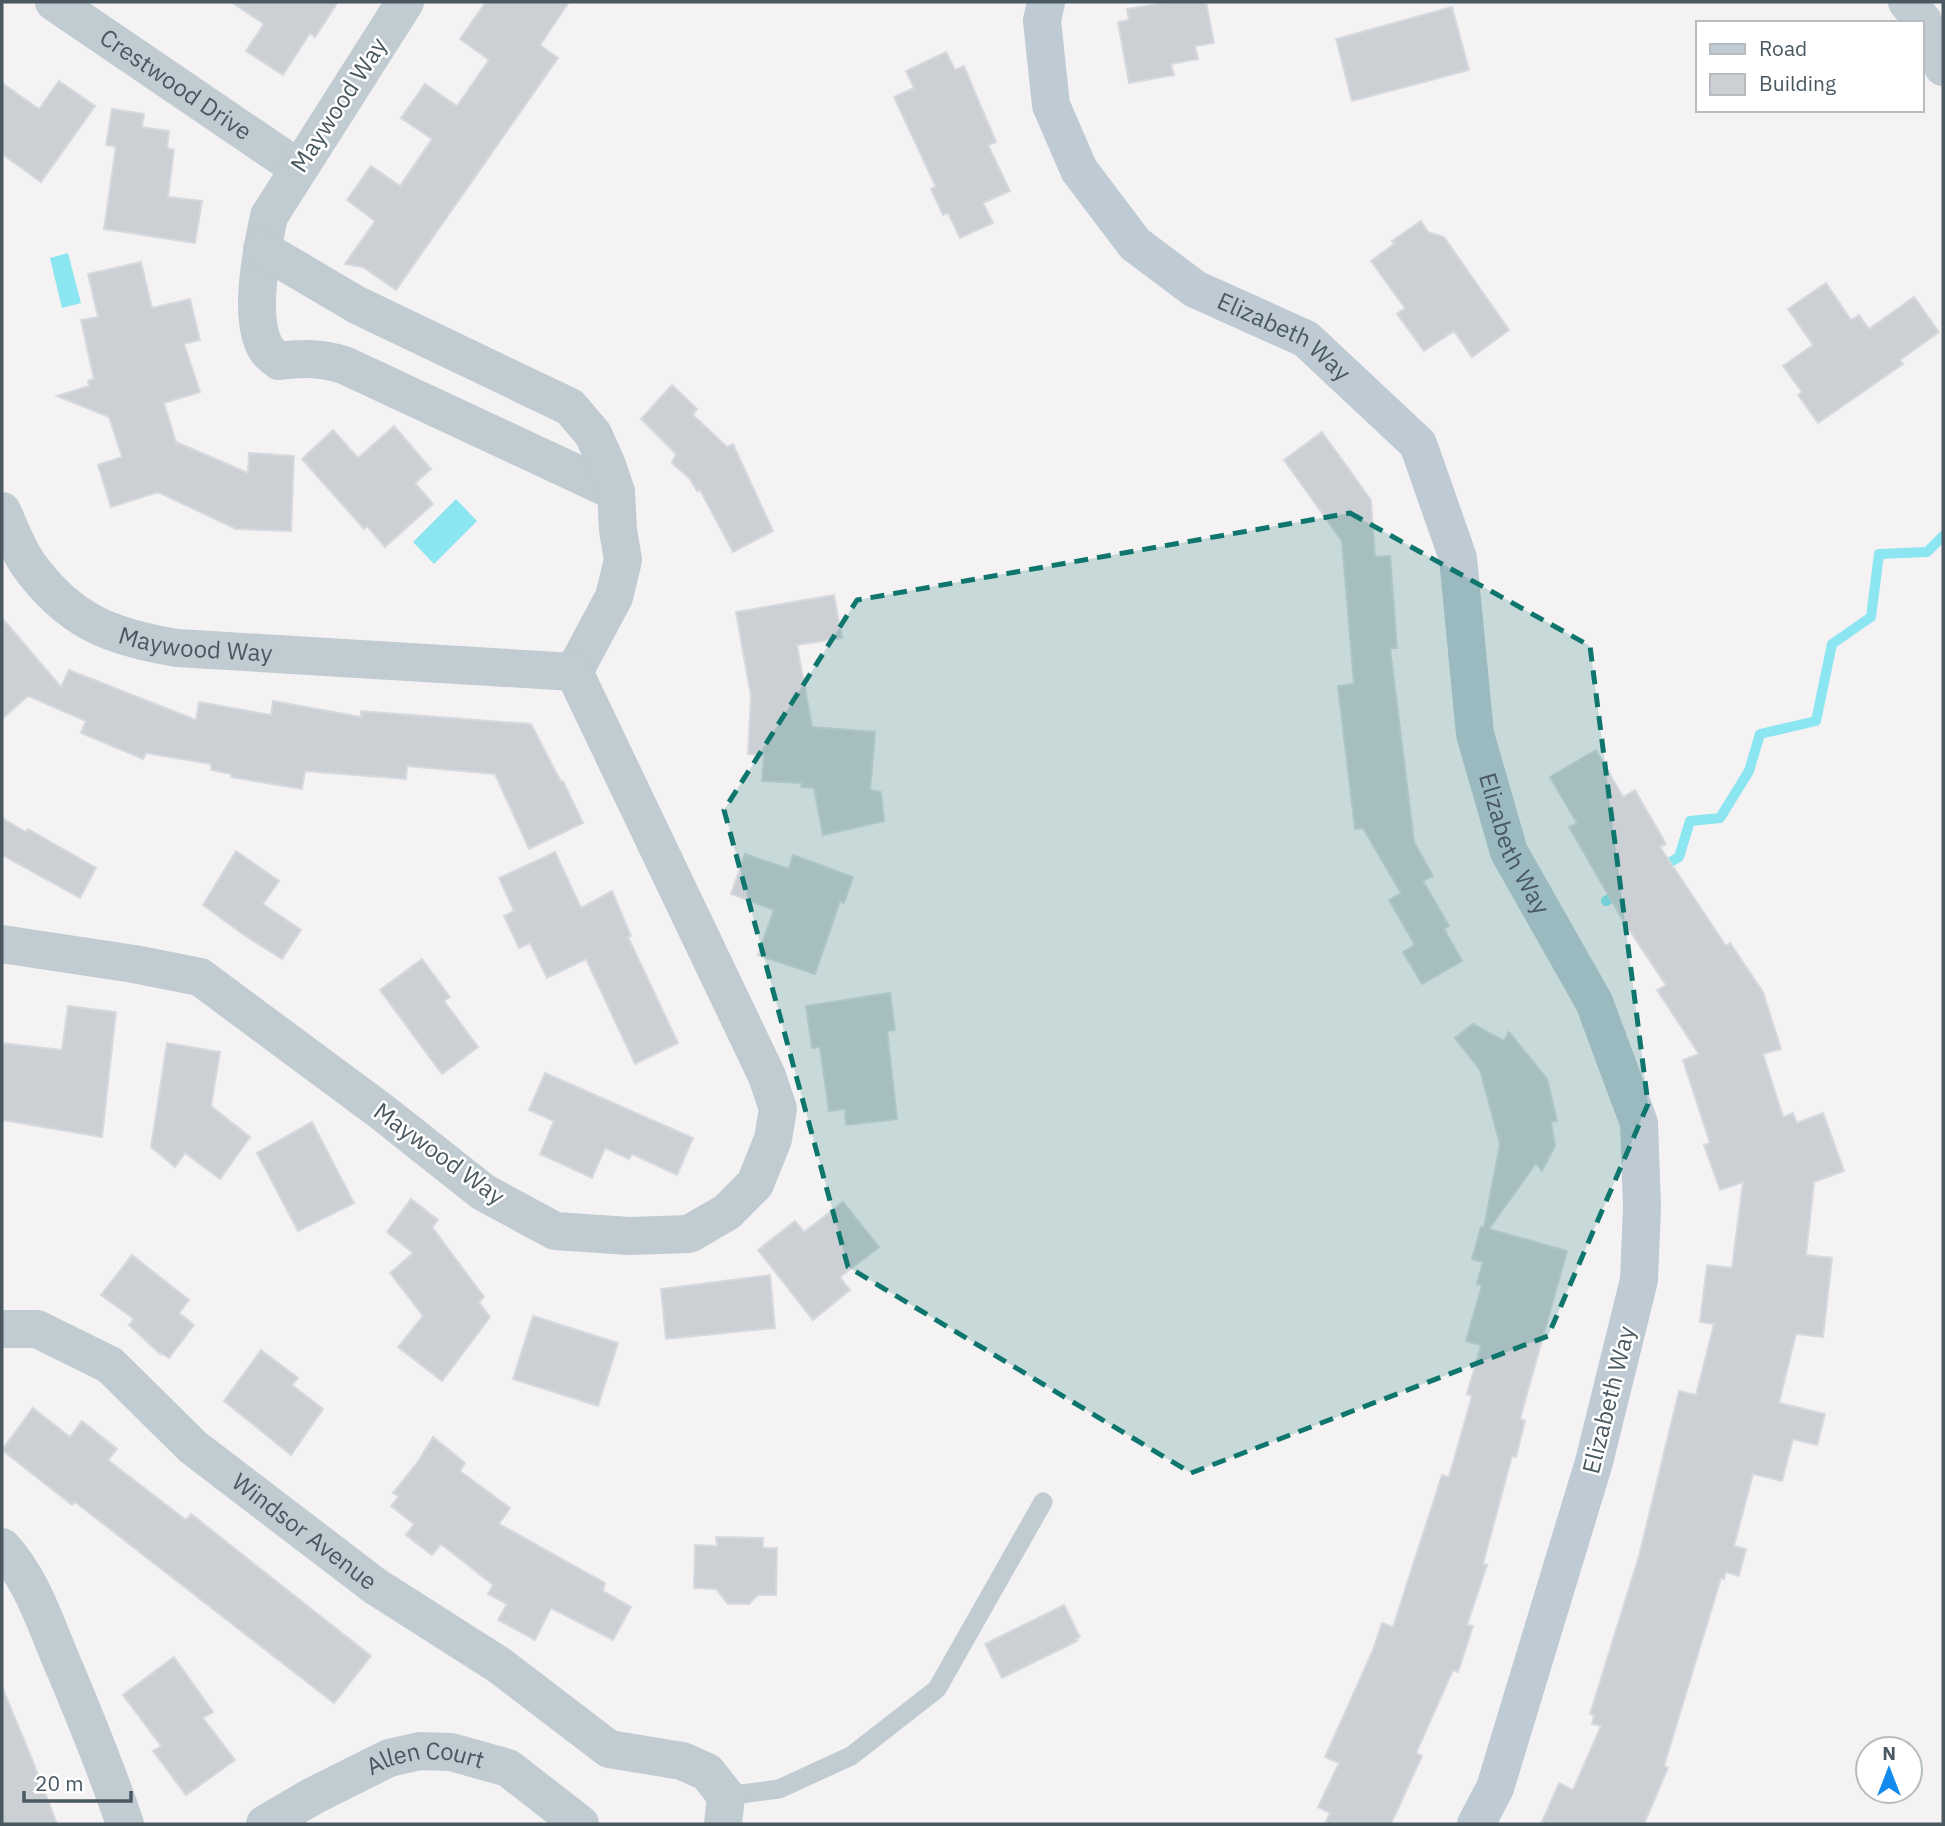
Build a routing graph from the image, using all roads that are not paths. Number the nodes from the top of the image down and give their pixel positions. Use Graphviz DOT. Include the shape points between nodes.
graph roads {
  1 [pos="54,2"];
  2 [pos="405,2"];
  3 [pos="1046,2"];
  4 [pos="1907,2"];
  5 [pos="1923,21"];
  6 [pos="1924,23"];
  7 [pos="1943,67"];
  8 [pos="298,168"];
  9 [pos="262,249"];
  10 [pos="616,492"];
  11 [pos="2,510"];
  12 [pos="574,672"];
  13 [pos="2,944"];
  14 [pos="2,1329"];
  15 [pos="1043,1502"];
  16 [pos="2,1547"];
  17 [pos="724,1810"];
  18 [pos="125,1824"];
  19 [pos="265,1824"];
  20 [pos="580,1824"];
  21 [pos="1476,1824"];
  1 -- 8 [label="street, Crestwood Drive"];
  2 -- 8 [label="street, Maywood Way"];
  3 -- 21 [label="street, Elizabeth Way" via="1042,21 1051,105 1079,170 1135,244 1195,289 1306,339 1418,444 1458,558 1475,734 1509,852 1594,1002 1639,1123 1639,1280 1594,1462 1495,1788"];
  4 -- 5 [label="street"];
  6 -- 7 [label="street"];
  8 -- 9 [label="street, Maywood Way" via="269,216"];
  9 -- 10 [label="street" via="356,305 570,407 593,434"];
  9 -- 10 [label="street, Maywood Way" via="256,300 260,329 267,350 279,361 309,357 344,365"];
  10 -- 12 [label="street" via="623,560 614,597"];
  11 -- 12 [label="street, Maywood Way" via="27,562 60,600 96,627 136,641 177,648"];
  12 -- 13 [label="street, Maywood Way" via="761,1063 778,1109 773,1139 755,1184 727,1212 689,1234 555,1231 483,1192 200,977"];
  14 -- 17 [label="street, Windsor Avenue" via="37,1329 110,1365 193,1447 375,1586 499,1665 609,1749 682,1761 707,1772"];
  15 -- 17 [label="lane" via="937,1689 850,1756"];
  16 -- 18 [label="street" via="34,1597"];
  19 -- 20 [label="street, Allen Court" via="389,1758 420,1751 451,1752 508,1768"];
}
